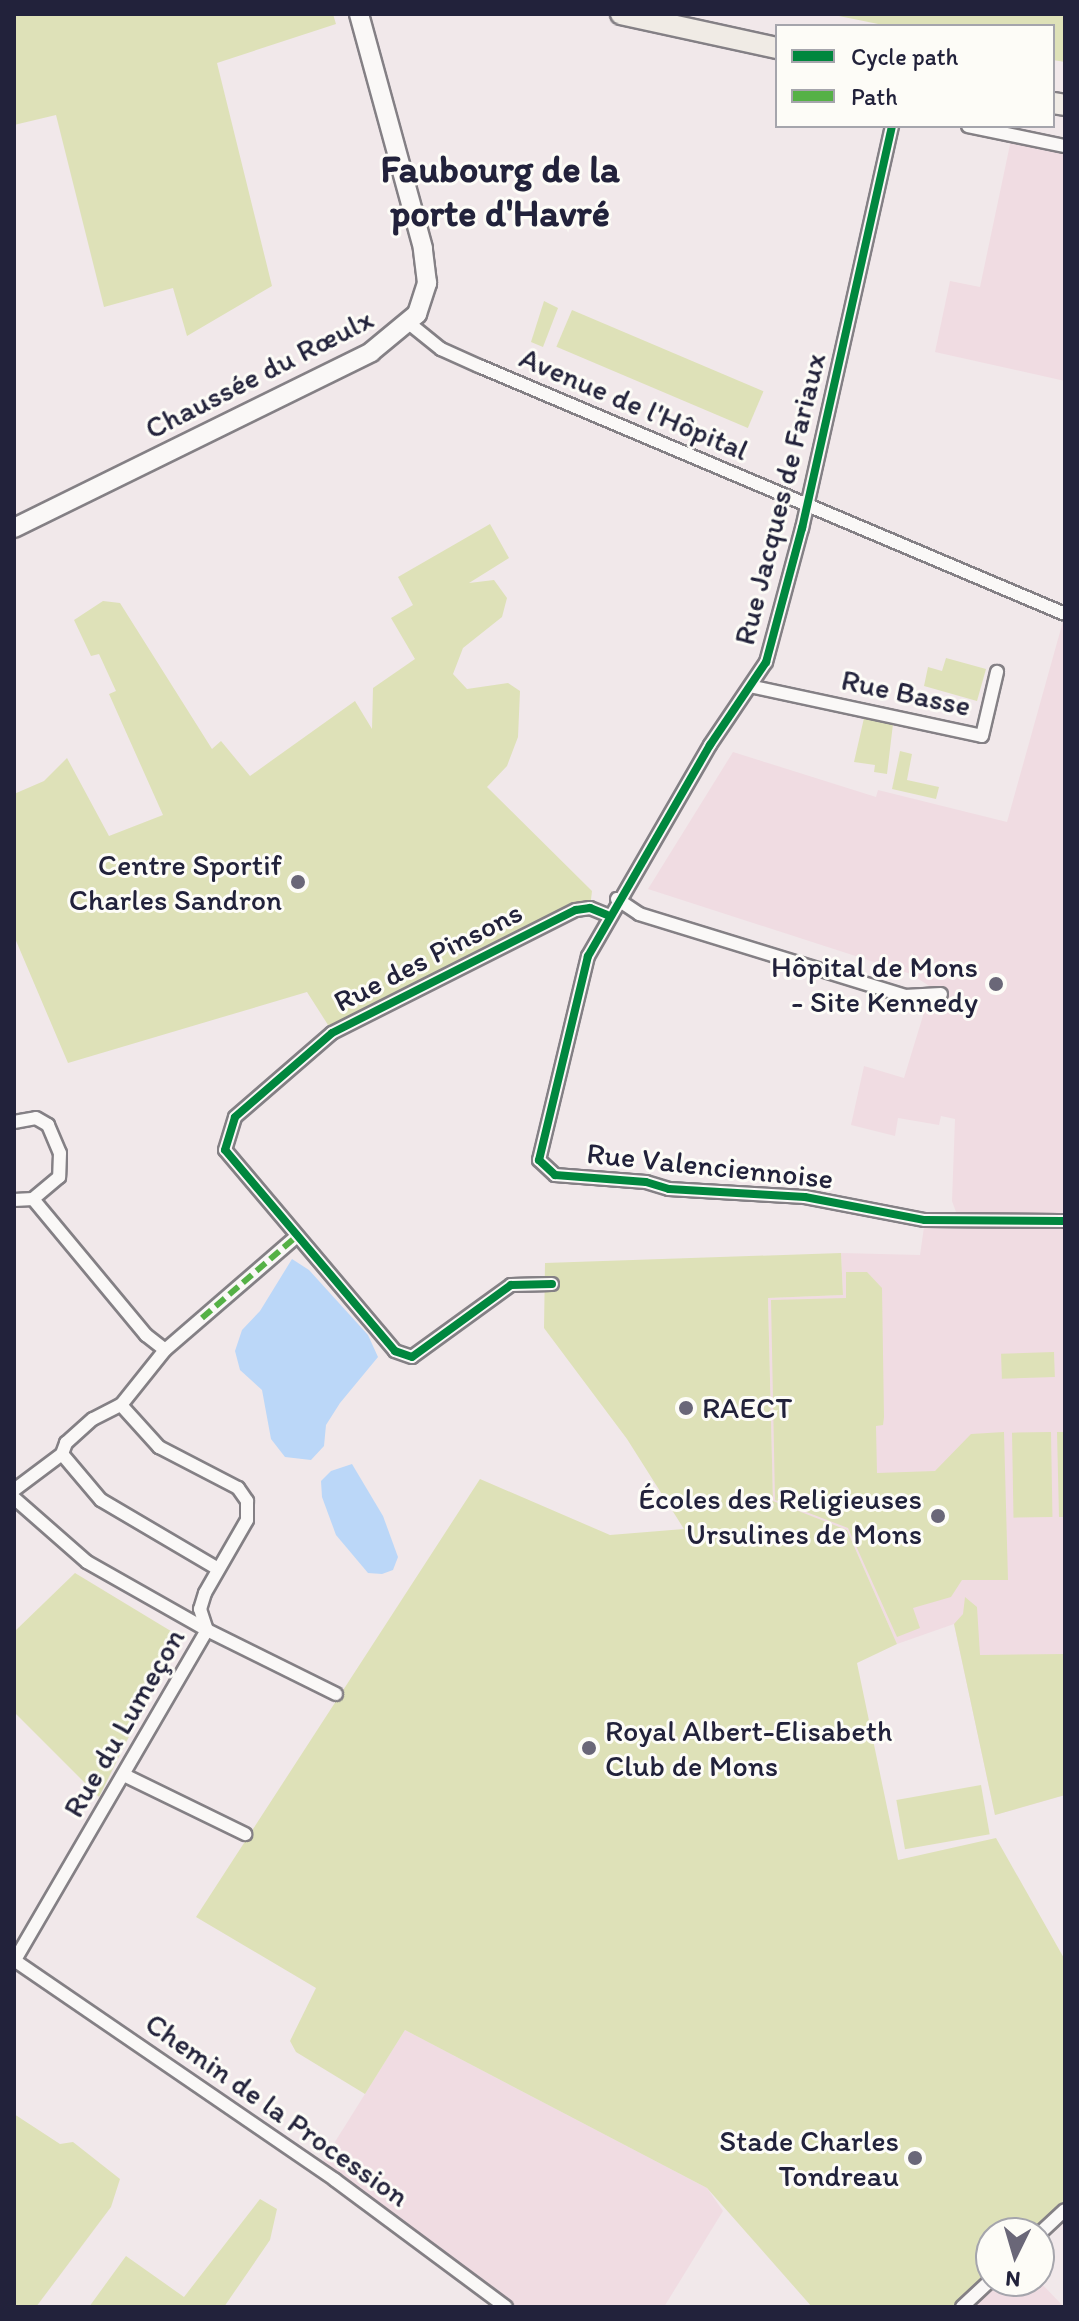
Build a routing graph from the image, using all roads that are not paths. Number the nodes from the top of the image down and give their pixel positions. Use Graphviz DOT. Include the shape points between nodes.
graph roads {
  1 [pos="359,14"];
  2 [pos="621,14"];
  3 [pos="775,48"];
  4 [pos="892,128"];
  5 [pos="978,128"];
  6 [pos="1065,146"];
  7 [pos="410,324"];
  8 [pos="806,506"];
  9 [pos="15,524"];
  10 [pos="1065,614"];
  11 [pos="997,672"];
  12 [pos="754,687"];
  13 [pos="617,899"];
  14 [pos="607,915"];
  15 [pos="941,994"];
  16 [pos="14,1122"];
  17 [pos="543,1167"];
  18 [pos="33,1199"];
  19 [pos="14,1200"];
  20 [pos="1065,1221"];
  21 [pos="297,1236"];
  22 [pos="552,1284"];
  23 [pos="165,1350"];
  24 [pos="121,1405"];
  25 [pos="62,1454"];
  26 [pos="14,1490"];
  27 [pos="14,1498"];
  28 [pos="218,1569"];
  29 [pos="207,1630"];
  30 [pos="336,1694"];
  31 [pos="124,1775"];
  32 [pos="245,1834"];
  33 [pos="14,1960"];
  34 [pos="506,2307"];
  1 -- 7 [label="main road, Chaussée du Rœulx" via="425,257 425,294"];
  2 -- 3 [label="main road"];
  4 -- 8 [label="street, Rue Jacques de Fariaux"];
  5 -- 6 [label="street"];
  7 -- 8 [label="street, Avenue de l'Hôpital" via="441,349"];
  7 -- 9 [label="main road, Chaussée du Rœulx" via="371,352"];
  8 -- 10 [label="street, Avenue de l'Hôpital"];
  8 -- 12 [label="street, Rue Jacques de Fariaux" via="780,618"];
  11 -- 12 [label="street, Rue Basse" via="982,736"];
  12 -- 13 [label="street, Rue Jacques de Fariaux" via="710,745"];
  13 -- 14 [label="street, Rue Jacques de Fariaux"];
  13 -- 15 [label="street" via="639,914 905,996"];
  14 -- 17 [label="street, Rue Jacques de Fariaux" via="581,985 539,1151"];
  14 -- 21 [label="street, Rue des Pinsons" via="590,908 576,910 332,1033 235,1117 225,1150"];
  16 -- 18 [label="street" via="36,1118 48,1125 60,1167 59,1177"];
  17 -- 20 [label="street, Rue Valenciennoise" via="555,1175 646,1182 669,1189 825,1199 938,1222"];
  18 -- 19 [label="street"];
  18 -- 23 [label="street" via="146,1335"];
  21 -- 22 [label="street" via="395,1351 412,1357 511,1285"];
  21 -- 23 [label="street"];
  23 -- 24 [label="street"];
  24 -- 25 [label="street" via="93,1419"];
  24 -- 28 [label="street" via="159,1447 238,1488 247,1501 247,1520"];
  25 -- 26 [label="street"];
  25 -- 28 [label="street" via="101,1500"];
  27 -- 29 [label="street, Rue du Lumeçon" via="87,1562"];
  28 -- 29 [label="street" via="200,1609"];
  29 -- 30 [label="street"];
  29 -- 31 [label="street, Rue du Lumeçon"];
  31 -- 32 [label="street"];
  31 -- 33 [label="street, Rue du Lumeçon"];
  33 -- 34 [label="street, Chemin de la Procession" via="335,2180"];
}
